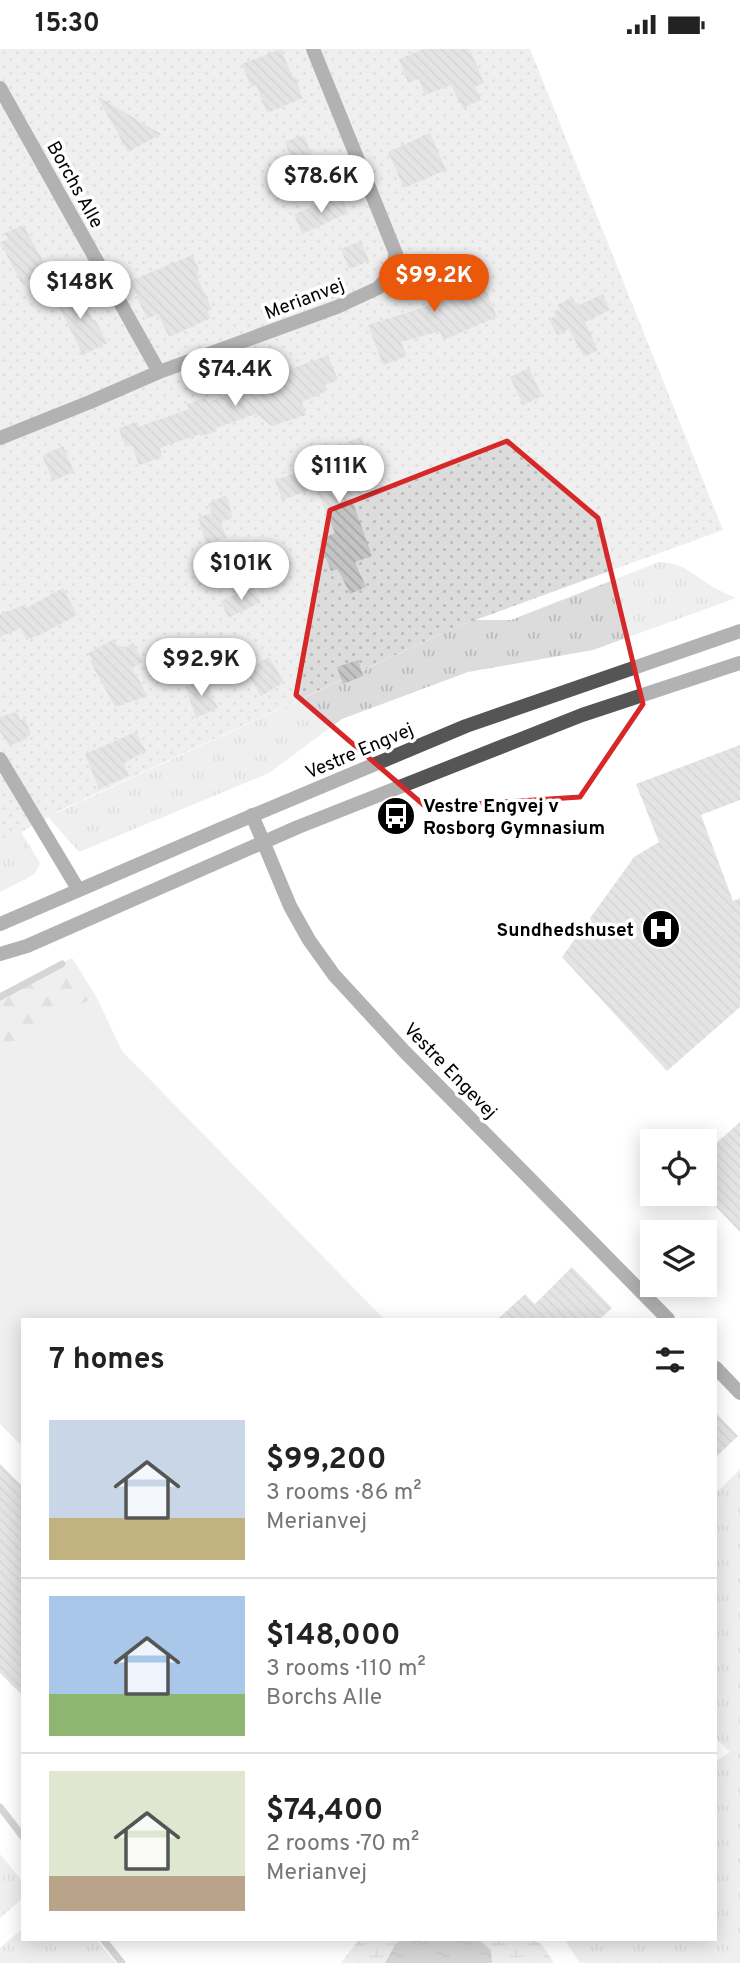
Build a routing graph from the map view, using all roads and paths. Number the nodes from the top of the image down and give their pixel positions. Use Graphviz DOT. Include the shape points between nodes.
graph roads {
  1 [pos="313,49"];
  2 [pos="0,88"];
  3 [pos="159,372"];
  4 [pos="0,437"];
  5 [pos="740,631"];
  6 [pos="740,663"];
  7 [pos="0,759"];
  8 [pos="253,815"];
  9 [pos="264,842"];
  10 [pos="78,889"];
  11 [pos="0,924"];
  12 [pos="0,954"];
  13 [pos="667,1318"];
  14 [pos="717,1369"];
  15 [pos="740,1393"];
  1 -- 3 [label="street, Merianvej" via="396,254 391,275 378,288 337,307"];
  2 -- 3 [label="street, Borchs Alle"];
  3 -- 4 [label="street, Merianvej"];
  5 -- 8 [label="street, Vestre Engvej" via="466,726"];
  6 -- 9 [label="street" via="582,715"];
  7 -- 10 [label="street"];
  8 -- 9 [label="street, Vestre Engevej"];
  8 -- 10 [label="street, Vestre Engvej"];
  9 -- 12 [label="street"];
  9 -- 13 [label="street, Vestre Engevej" via="290,905 334,975"];
  10 -- 11 [label="street, Vestre Engvej"];
  14 -- 15 [label="street"];
}
